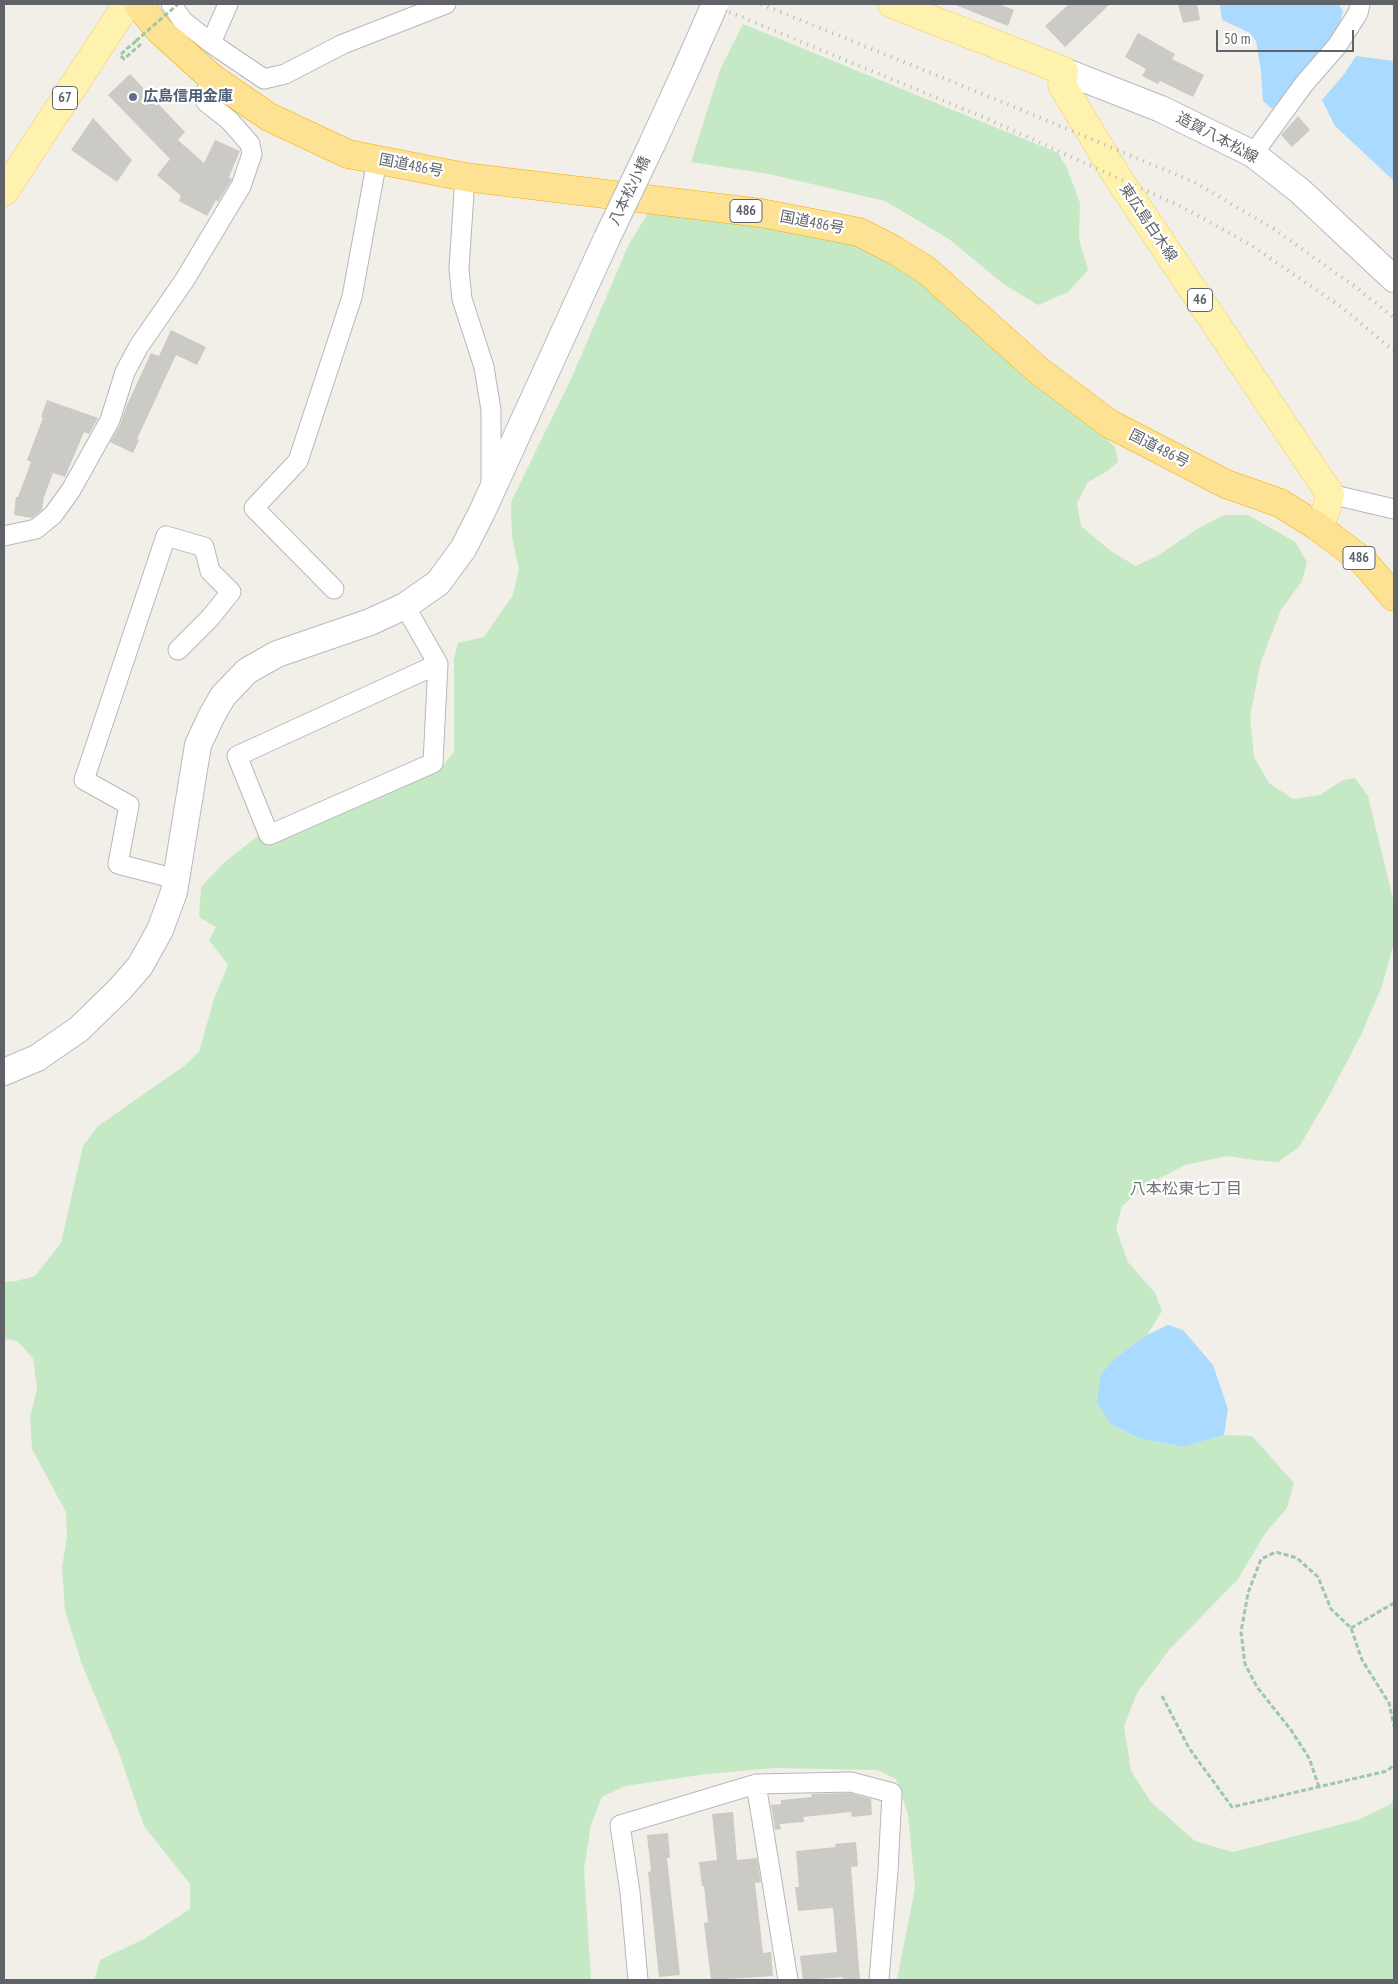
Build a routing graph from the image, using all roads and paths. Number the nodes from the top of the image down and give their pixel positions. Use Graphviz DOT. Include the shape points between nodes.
graph roads {
  1 [pos="126,4"];
  2 [pos="138,4"];
  3 [pos="171,4"];
  4 [pos="178,4"];
  5 [pos="228,4"];
  6 [pos="446,4"];
  7 [pos="715,4"];
  8 [pos="892,4"];
  9 [pos="1360,4"];
  10 [pos="212,40"];
  11 [pos="139,45"];
  12 [pos="1064,72"];
  13 [pos="212,78"];
  14 [pos="1253,154"];
  15 [pos="377,160"];
  16 [pos="465,177"];
  17 [pos="4,192"];
  18 [pos="1394,279"];
  19 [pos="491,492"];
  20 [pos="1330,494"];
  21 [pos="1394,509"];
  22 [pos="1318,527"];
  23 [pos="4,536"];
  24 [pos="334,589"];
  25 [pos="1394,597"];
  26 [pos="405,606"];
  27 [pos="178,650"];
  28 [pos="438,664"];
  29 [pos="176,880"];
  30 [pos="4,1072"];
  31 [pos="1394,1603"];
  32 [pos="1351,1628"];
  33 [pos="1162,1696"];
  34 [pos="1394,1726"];
  35 [pos="1394,1765"];
  36 [pos="756,1784"];
  37 [pos="1319,1787"];
  38 [pos="638,1980"];
  39 [pos="788,1980"];
  40 [pos="879,1980"];
  1 -- 17 [label="main road, 67"];
  2 -- 13 [label="highway, 国道486号 / 486" via="158,29"];
  3 -- 10 [label="street" via="183,21"];
  4 -- 11 [label="path, bridge" via="120,55 124,59"];
  5 -- 10 [label="street"];
  6 -- 10 [label="street" via="343,44 284,74 264,79"];
  7 -- 19 [label="street, 八本松小橋, bridge"];
  8 -- 12 [label="main road"];
  9 -- 14 [label="street" via="1358,13 1337,46 1304,84"];
  12 -- 14 [label="street, 造賀八本松線" via="1161,109"];
  12 -- 20 [label="main road, 東広島白木線 / 46" via="1062,85 1118,178"];
  13 -- 15 [label="highway, 国道486号 / 486" via="269,117 348,154"];
  13 -- 23 [label="street" via="205,94 206,102 229,120 250,144 252,154 241,186 184,282 124,372 110,420 72,490 53,515 36,529"];
  14 -- 18 [label="street, 造賀八本松線" via="1300,191"];
  15 -- 16 [label="highway, 国道486号 / 486"];
  15 -- 24 [label="street" via="352,297 298,461 254,508"];
  16 -- 19 [label="street" via="459,269 462,299 484,367 491,410"];
  16 -- 22 [label="highway, 国道486号 / 486" via="761,213 860,232 925,269 1038,370 1110,424 1226,484 1280,503"];
  19 -- 26 [label="street, 八本松小橋" via="463,548 438,583"];
  20 -- 21 [label="street"];
  20 -- 22 [label="main road"];
  22 -- 25 [label="highway, 国道486号 / 486" via="1363,561"];
  26 -- 28 [label="street"];
  26 -- 29 [label="street, 八本松小橋" via="370,622 277,654 247,671 222,696 198,745"];
  27 -- 29 [label="street" via="231,592 210,570 204,547 166,536 84,780 128,805 118,864"];
  28 -- 28 [label="street" via="432,762 269,835 237,756"];
  29 -- 30 [label="street, 八本松小橋" via="160,930 140,966 120,989 79,1029 37,1058"];
  31 -- 32 [label="path"];
  32 -- 34 [label="path" via="1362,1660 1389,1703"];
  32 -- 37 [label="path" via="1331,1609 1318,1577 1297,1558 1276,1552 1261,1559 1248,1592 1241,1632 1245,1664 1309,1758"];
  33 -- 37 [label="path" via="1189,1748 1232,1807"];
  35 -- 37 [label="path" via="1387,1771"];
  36 -- 38 [label="street" via="620,1825"];
  36 -- 39 [label="street"];
  36 -- 40 [label="street" via="851,1782 892,1793"];
}
